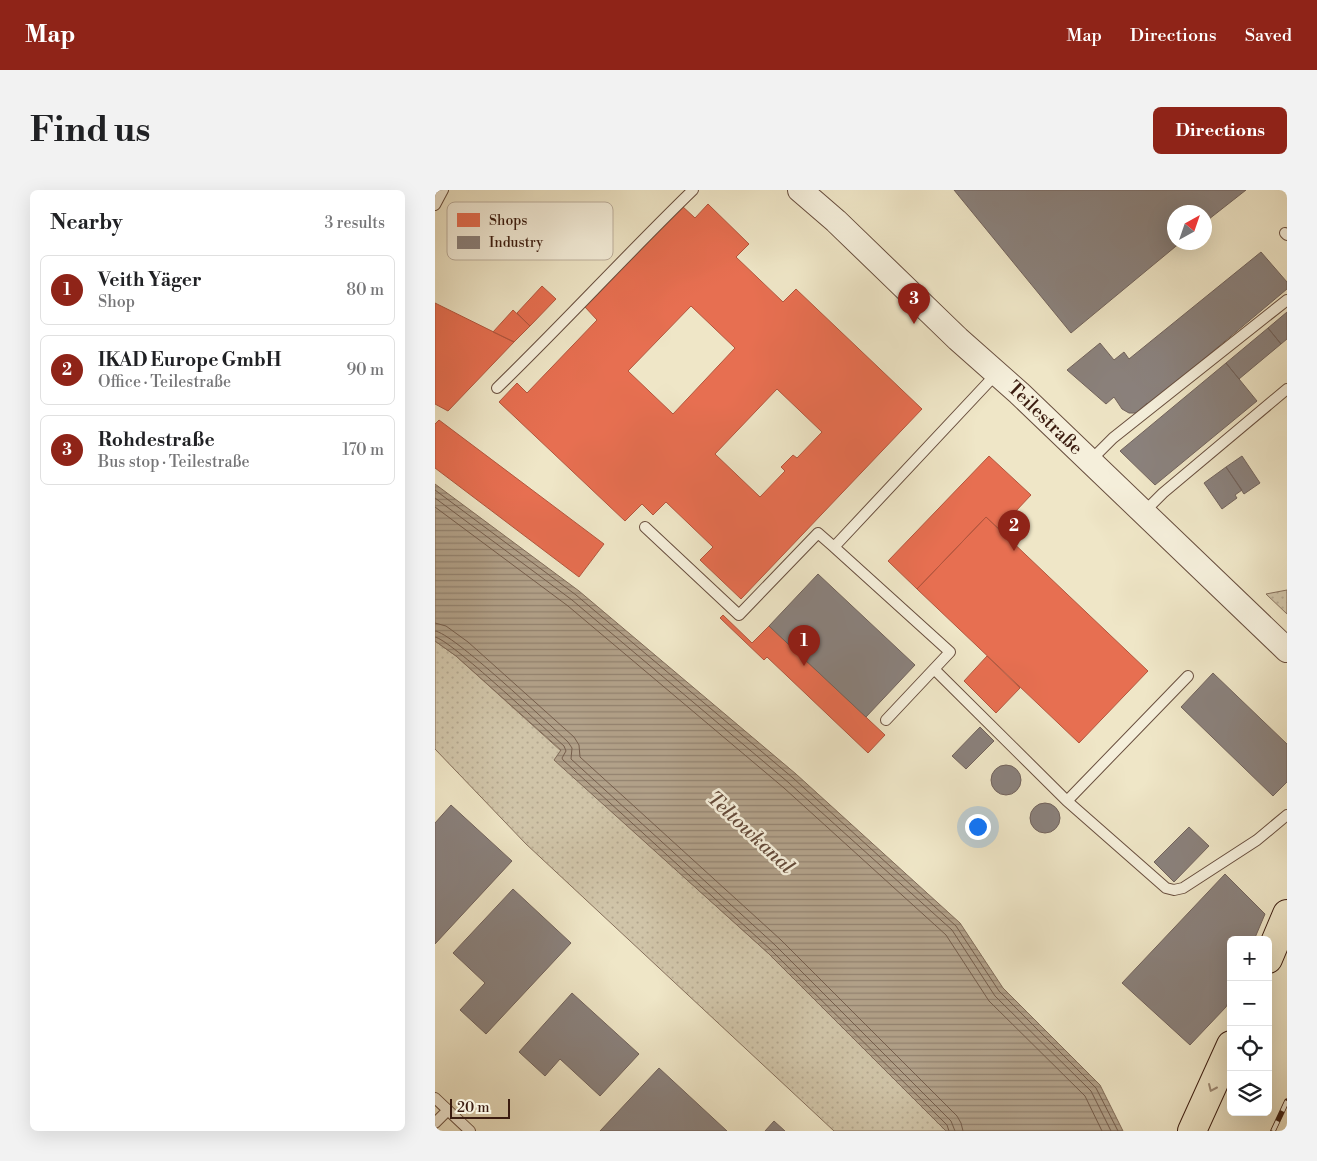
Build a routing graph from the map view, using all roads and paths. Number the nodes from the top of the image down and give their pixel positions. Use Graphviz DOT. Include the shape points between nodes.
graph roads {
  1 [pos="443,190"];
  2 [pos="693,190"];
  3 [pos="801,190"];
  4 [pos="435,205"];
  5 [pos="1287,300"];
  6 [pos="997,373"];
  7 [pos="497,388"];
  8 [pos="1287,389"];
  9 [pos="1090,461"];
  10 [pos="1144,512"];
  11 [pos="645,527"];
  12 [pos="834,547"];
  13 [pos="1287,650"];
  14 [pos="934,669"];
  15 [pos="1188,676"];
  16 [pos="886,720"];
  17 [pos="1067,801"];
  18 [pos="1287,815"];
  19 [pos="1287,914"];
  20 [pos="1272,950"];
  21 [pos="1227,1054"];
  22 [pos="435,1098"];
  23 [pos="447,1110"];
  24 [pos="435,1123"];
  25 [pos="470,1131"];
  26 [pos="1192,1131"];
  1 -- 4 [label="lane"];
  2 -- 7 [label="lane"];
  3 -- 6 [label="street, Teilestraße"];
  5 -- 9 [label="lane" via="1109,440"];
  6 -- 9 [label="street, Teilestraße"];
  6 -- 12 [label="lane"];
  8 -- 10 [label="lane"];
  9 -- 10 [label="street, Teilestraße"];
  10 -- 13 [label="street, Teilestraße"];
  11 -- 12 [label="lane" via="739,615 819,533"];
  12 -- 14 [label="lane" via="950,652"];
  14 -- 16 [label="lane"];
  14 -- 17 [label="lane"];
  15 -- 17 [label="lane"];
  17 -- 18 [label="lane" via="1166,888 1174,890 1183,888 1257,840"];
  19 -- 20 [label="highway"];
  21 -- 26 [label="highway, one-way"];
  22 -- 23 [label="lane"];
  23 -- 24 [label="lane"];
  23 -- 25 [label="lane"];
}
